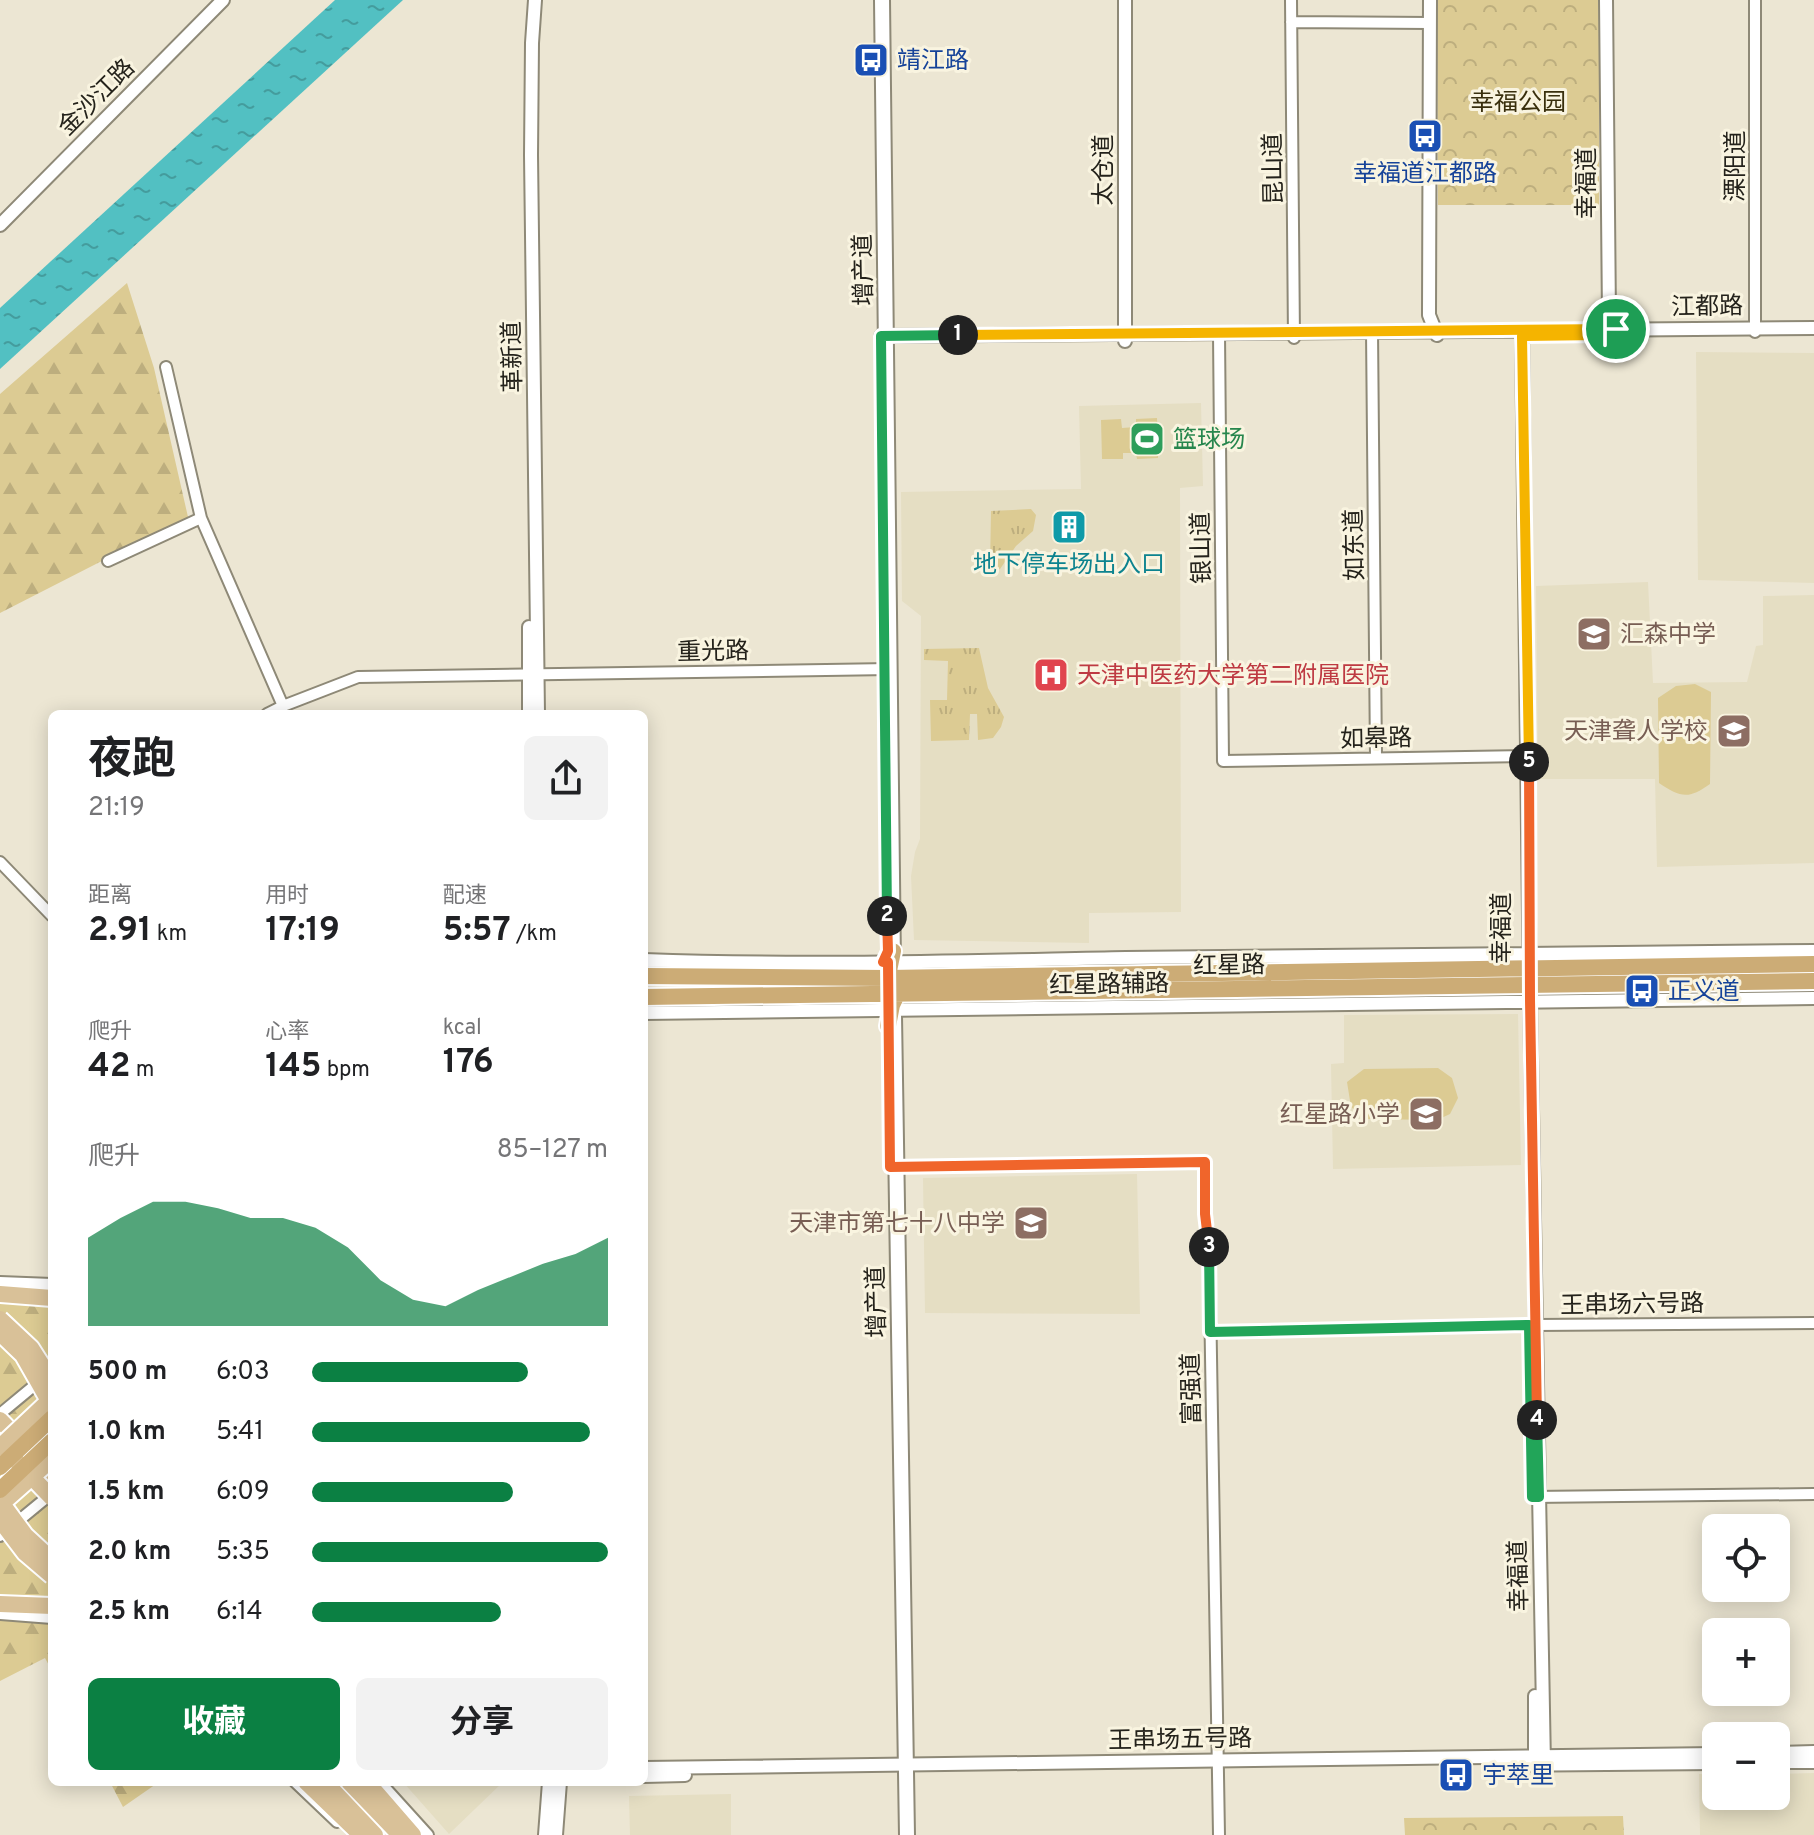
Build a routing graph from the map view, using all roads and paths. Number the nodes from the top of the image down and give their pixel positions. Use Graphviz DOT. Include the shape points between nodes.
graph roads {
  1 [pos="220,0"];
  2 [pos="528,0"];
  3 [pos="535,0"];
  4 [pos="879,0"];
  5 [pos="1125,0"];
  6 [pos="1291,0"];
  7 [pos="1430,0"];
  8 [pos="1606,0"];
  9 [pos="1755,0"];
  10 [pos="1291,22"];
  11 [pos="1430,23"];
  12 [pos="0,217"];
  13 [pos="0,225"];
  14 [pos="1429,315"];
  15 [pos="1608,327"];
  16 [pos="1755,329"];
  17 [pos="1814,330"];
  18 [pos="1416,331"];
  19 [pos="1372,334"];
  20 [pos="1436,334"];
  21 [pos="1294,335"];
  22 [pos="1125,337"];
  23 [pos="1220,337"];
  24 [pos="1516,337"];
  25 [pos="888,338"];
  26 [pos="166,367"];
  27 [pos="201,518"];
  28 [pos="108,561"];
  29 [pos="887,669"];
  30 [pos="533,674"];
  31 [pos="283,706"];
  32 [pos="275,710"];
  33 [pos="529,710"];
  34 [pos="538,710"];
  35 [pos="1525,756"];
  36 [pos="1376,758"];
  37 [pos="1223,761"];
  38 [pos="0,862"];
  39 [pos="48,912"];
  40 [pos="1814,951"];
  41 [pos="648,960"];
  42 [pos="1814,964"];
  43 [pos="648,976"];
  44 [pos="1526,976"];
  45 [pos="893,980"];
  46 [pos="1814,981"];
  47 [pos="648,997"];
  48 [pos="1814,998"];
  49 [pos="648,1012"];
  50 [pos="891,1026"];
  51 [pos="893,1167"];
  52 [pos="48,1284"];
  53 [pos="2,1286"];
  54 [pos="48,1297"];
  55 [pos="0,1319"];
  56 [pos="1814,1323"];
  57 [pos="1532,1325"];
  58 [pos="1210,1332"];
  59 [pos="0,1333"];
  60 [pos="48,1375"];
  61 [pos="48,1375"];
  62 [pos="48,1399"];
  63 [pos="48,1402"];
  64 [pos="0,1414"];
  65 [pos="0,1420"];
  66 [pos="48,1422"];
  67 [pos="0,1445"];
  68 [pos="48,1445"];
  69 [pos="48,1462"];
  70 [pos="0,1467"];
  71 [pos="48,1470"];
  72 [pos="0,1490"];
  73 [pos="48,1492"];
  74 [pos="1814,1494"];
  75 [pos="1536,1497"];
  76 [pos="48,1499"];
  77 [pos="0,1503"];
  78 [pos="0,1520"];
  79 [pos="0,1536"];
  80 [pos="48,1556"];
  81 [pos="48,1573"];
  82 [pos="0,1604"];
  83 [pos="48,1605"];
  84 [pos="0,1614"];
  85 [pos="48,1618"];
  86 [pos="1702,1754"];
  87 [pos="1790,1755"];
  88 [pos="1813,1759"];
  89 [pos="1540,1760"];
  90 [pos="1790,1761"];
  91 [pos="1702,1763"];
  92 [pos="1218,1764"];
  93 [pos="648,1768"];
  94 [pos="903,1768"];
  95 [pos="648,1776"];
  96 [pos="305,1786"];
  97 [pos="315,1786"];
  98 [pos="331,1786"];
  99 [pos="351,1786"];
  100 [pos="549,1786"];
  101 [pos="560,1786"];
  102 [pos="363,1808"];
  103 [pos="405,1810"];
  104 [pos="375,1835"];
  105 [pos="400,1835"];
  106 [pos="413,1835"];
  107 [pos="426,1835"];
  108 [pos="545,1835"];
  109 [pos="556,1835"];
  110 [pos="905,1835"];
  111 [pos="1219,1835"];
  1 -- 12 [label="street, 金沙江路"];
  1 -- 13 [label="street, 金沙江路"];
  2 -- 30 [label="street, 革新道" via="525,142"];
  3 -- 30 [label="street, 革新道"];
  4 -- 25 [label="main road, 增产道"];
  5 -- 22 [label="street, 太仓道"];
  6 -- 10 [label="street, 昆山道"];
  7 -- 11 [label="street"];
  8 -- 15 [label="street, 幸福道"];
  9 -- 16 [label="street, 溧阳道"];
  10 -- 11 [label="street"];
  10 -- 21 [label="street, 昆山道"];
  11 -- 14 [label="street"];
  14 -- 18 [label="street"];
  14 -- 20 [label="street"];
  15 -- 16 [label="street, 江都路"];
  15 -- 24 [label="street, 江都路"];
  16 -- 17 [label="street, 江都路"];
  18 -- 19 [label="street, 江都路"];
  18 -- 20 [label="street, 江都路"];
  19 -- 20 [label="street, 江都路"];
  19 -- 21 [label="street, 江都路"];
  19 -- 36 [label="street, 如东道"];
  20 -- 24 [label="street, 江都路"];
  21 -- 23 [label="street, 江都路"];
  22 -- 23 [label="street, 江都路"];
  22 -- 25 [label="street, 江都路"];
  23 -- 37 [label="street, 银山道"];
  24 -- 35 [label="street, 幸福道"];
  25 -- 29 [label="main road, 增产道"];
  26 -- 27 [label="street"];
  27 -- 28 [label="street"];
  27 -- 31 [label="street"];
  29 -- 30 [label="street, 重光路"];
  29 -- 45 [label="main road, 增产道"];
  30 -- 31 [label="street, 重光路" via="358,677"];
  30 -- 33 [label="street, 革新道"];
  30 -- 34 [label="street, 革新道"];
  31 -- 32 [label="street, 重光路"];
  35 -- 36 [label="street, 如皋路"];
  35 -- 44 [label="street, 幸福道"];
  36 -- 37 [label="street, 如皋路"];
  38 -- 39 [label="street"];
  40 -- 44 [label="street, 红星路辅路"];
  41 -- 45 [label="street, 红星路辅路"];
  42 -- 44 [label="highway, 红星路"];
  43 -- 45 [label="highway, 红星路"];
  44 -- 45 [label="highway, 红星路"];
  44 -- 45 [label="street, 红星路辅路"];
  44 -- 46 [label="highway, 红星路"];
  44 -- 48 [label="street, 红星路辅路"];
  44 -- 57 [label="street, 幸福道"];
  45 -- 47 [label="highway" via="860,996"];
  45 -- 49 [label="street, 红星路辅路"];
  45 -- 50 [label="highway"];
  50 -- 51 [label="main road, 增产道"];
  51 -- 58 [label="street, 富强道" via="1205,1162"];
  51 -- 94 [label="main road, 增产道"];
  52 -- 53 [label="street"];
  53 -- 54 [label="main road"];
  55 -- 60 [label="main road, bridge" via="31,1348"];
  56 -- 57 [label="street, 王串场六号路"];
  57 -- 58 [label="street, 王串场六号路"];
  57 -- 75 [label="street, 幸福道"];
  58 -- 92 [label="street, 富强道"];
  59 -- 62 [label="main road, bridge" via="23,1355"];
  61 -- 64 [label="street"];
  63 -- 67 [label="main road, bridge"];
  65 -- 71 [label="main road, bridge"];
  66 -- 70 [label="highway, bridge"];
  67 -- 73 [label="main road, bridge"];
  68 -- 72 [label="highway, bridge"];
  69 -- 77 [label="main road, bridge"];
  74 -- 75 [label="street"];
  75 -- 89 [label="street, 幸福道"];
  76 -- 79 [label="street"];
  77 -- 80 [label="main road, bridge"];
  78 -- 81 [label="main road, bridge"];
  82 -- 83 [label="main road"];
  84 -- 85 [label="street"];
  86 -- 89 [label="street, 王串场五号路"];
  87 -- 88 [label="street"];
  88 -- 90 [label="street"];
  89 -- 91 [label="street, 王串场五号路"];
  89 -- 92 [label="street, 王串场五号路"];
  92 -- 94 [label="street, 王串场五号路"];
  92 -- 111 [label="street, 富强道"];
  93 -- 94 [label="street, 王串场五号路"];
  94 -- 95 [label="street, 王串场五号路"];
  94 -- 110 [label="main road, 增产道"];
  96 -- 102 [label="street"];
  97 -- 102 [label="main road"];
  98 -- 102 [label="main road"];
  99 -- 102 [label="main road"];
  100 -- 108 [label="street"];
  101 -- 109 [label="street"];
  102 -- 103 [label="street"];
  102 -- 104 [label="main road"];
  102 -- 105 [label="main road"];
  102 -- 106 [label="main road"];
  103 -- 107 [label="main road"];
}
